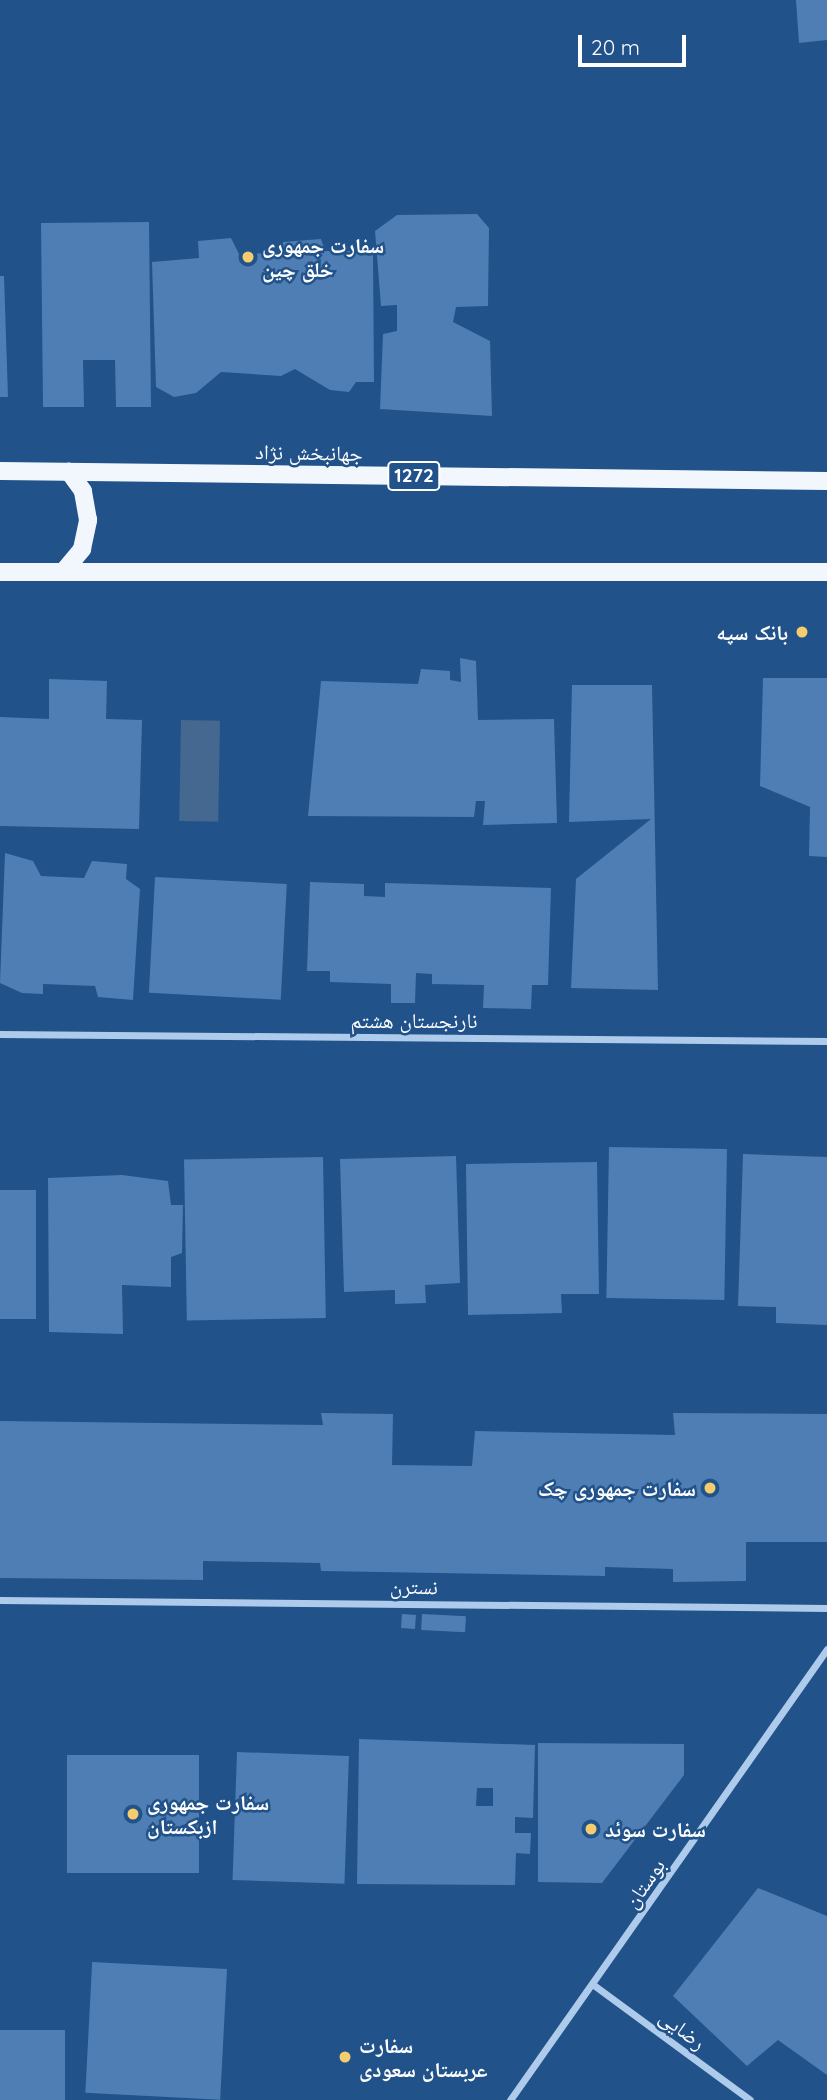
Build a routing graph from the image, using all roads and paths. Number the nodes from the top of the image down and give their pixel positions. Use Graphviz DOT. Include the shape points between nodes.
graph roads {
  1 [pos="0,471"];
  2 [pos="69,472"];
  3 [pos="827,481"];
  4 [pos="0,572"];
  5 [pos="63,572"];
  6 [pos="827,572"];
  7 [pos="0,1034"];
  8 [pos="827,1041"];
  9 [pos="0,1600"];
  10 [pos="827,1608"];
  11 [pos="827,1649"];
  12 [pos="595,1986"];
  13 [pos="510,2100"];
  14 [pos="750,2100"];
  1 -- 2 [label="main road, جهانبخش نژاد / 1272"];
  2 -- 3 [label="main road, جهانبخش نژاد / 1272"];
  2 -- 5 [label="main road" via="83,491 88,520 82,549"];
  4 -- 5 [label="main road"];
  5 -- 6 [label="main road"];
  7 -- 8 [label="street, نارنجستان هشتم"];
  9 -- 10 [label="street, نسترن"];
  11 -- 12 [label="street, بوستان"];
  12 -- 13 [label="street, بوستان"];
  12 -- 14 [label="street, رضایی"];
}
